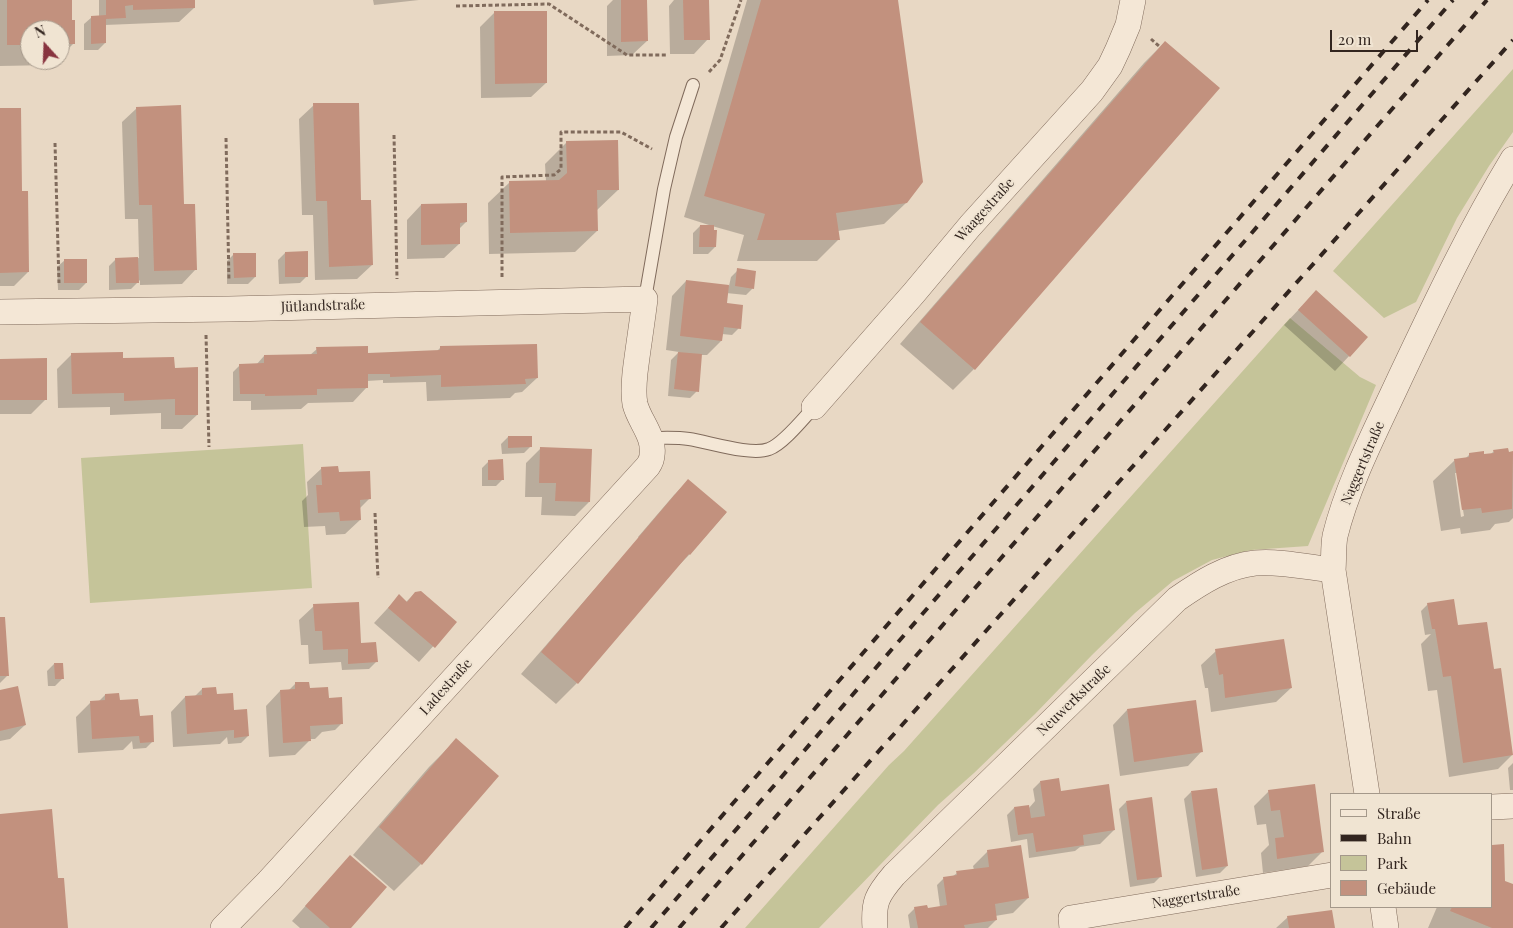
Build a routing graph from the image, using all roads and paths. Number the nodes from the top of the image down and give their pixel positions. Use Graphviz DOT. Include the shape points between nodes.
graph roads {
  1 [pos="741,0"];
  2 [pos="1133,0"];
  3 [pos="456,6"];
  4 [pos="666,55"];
  5 [pos="693,85"];
  6 [pos="394,135"];
  7 [pos="226,138"];
  8 [pos="55,143"];
  9 [pos="671,159"];
  10 [pos="1513,159"];
  11 [pos="645,299"];
  12 [pos="502,302"];
  13 [pos="398,304"];
  14 [pos="217,309"];
  15 [pos="59,311"];
  16 [pos="0,312"];
  17 [pos="814,407"];
  18 [pos="650,438"];
  19 [pos="209,447"];
  20 [pos="374,513"];
  21 [pos="1333,570"];
  22 [pos="378,578"];
  23 [pos="1367,793"];
  24 [pos="1513,806"];
  25 [pos="1493,808"];
  26 [pos="1330,875"];
  27 [pos="1383,908"];
  28 [pos="223,928"];
  29 [pos="875,928"];
  30 [pos="1072,928"];
  31 [pos="1386,928"];
  1 -- 5 [label="path" via="720,60"];
  2 -- 17 [label="street, Waagestraße" via="1128,25 1118,49 1092,91"];
  3 -- 4 [label="path" via="549,4 627,55"];
  5 -- 9 [label="lane"];
  6 -- 13 [label="path"];
  7 -- 14 [label="path"];
  8 -- 15 [label="path"];
  9 -- 11 [label="lane"];
  9 -- 12 [label="path" via="621,132 561,132 561,168 554,175 502,177"];
  10 -- 21 [label="street, Naggertstraße" via="1488,200 1430,313 1369,444 1344,506 1335,538"];
  11 -- 12 [label="street, Jütlandstraße"];
  11 -- 18 [label="street" via="634,391 637,409"];
  12 -- 13 [label="street, Jütlandstraße"];
  13 -- 14 [label="street, Jütlandstraße"];
  14 -- 15 [label="street, Jütlandstraße"];
  14 -- 19 [label="path"];
  15 -- 16 [label="street, Jütlandstraße"];
  17 -- 18 [label="lane" via="785,438 770,449 760,451 686,438"];
  18 -- 28 [label="street, Ladestraße" via="653,454 648,466"];
  20 -- 22 [label="path"];
  21 -- 23 [label="street, Naggertstraße"];
  21 -- 29 [label="street, Neuwerkstraße" via="1255,563 1218,574 1177,599 894,875 876,901"];
  24 -- 25 [label="street"];
  26 -- 30 [label="street, Naggertstraße" via="1071,918"];
  27 -- 31 [label="street"];
}
